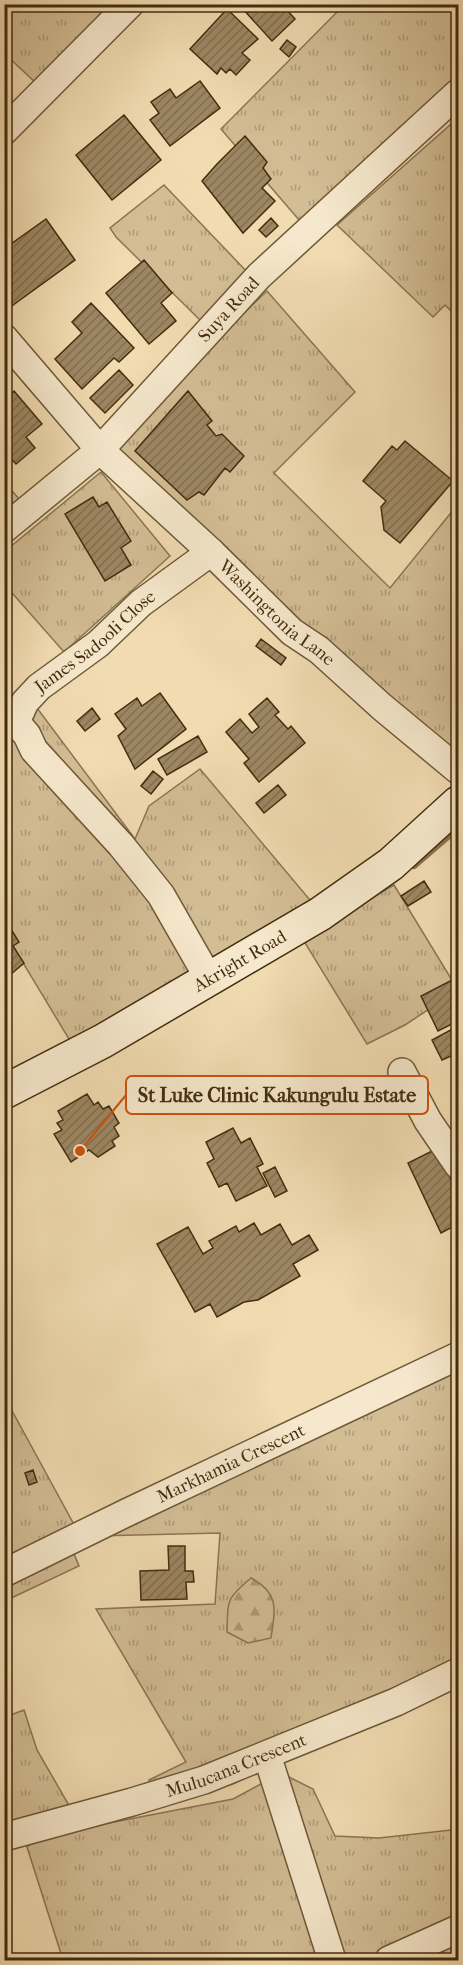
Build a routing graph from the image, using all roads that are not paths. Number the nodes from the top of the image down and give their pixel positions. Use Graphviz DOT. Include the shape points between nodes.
graph roads {
  1 [pos="130,4"];
  2 [pos="459,93"];
  3 [pos="4,131"];
  4 [pos="4,338"];
  5 [pos="100,450"];
  6 [pos="4,529"];
  7 [pos="211,552"];
  8 [pos="459,770"];
  9 [pos="459,802"];
  10 [pos="209,980"];
  11 [pos="402,1072"];
  12 [pos="4,1092"];
  13 [pos="459,1165"];
  14 [pos="459,1356"];
  15 [pos="4,1573"];
  16 [pos="459,1672"];
  17 [pos="267,1755"];
  18 [pos="4,1837"];
  19 [pos="459,1929"];
  20 [pos="332,1960"];
  21 [pos="389,1960"];
  1 -- 3 [label="street"];
  2 -- 5 [label="street, Suya Road" via="259,276"];
  4 -- 5 [label="street, Washingtonia Lane"];
  5 -- 6 [label="street, Suya Road"];
  5 -- 7 [label="street, Washingtonia Lane"];
  7 -- 8 [label="street, Washingtonia Lane" via="292,632 327,657"];
  7 -- 10 [label="street, James Sadooli Close" via="141,603 98,644 39,687 25,702 16,723 34,750 161,895"];
  9 -- 10 [label="street, Akright Road" via="382,870 320,914"];
  10 -- 12 [label="street, Akright Road"];
  11 -- 13 [label="street" via="428,1121"];
  14 -- 15 [label="street, Markhamia Crescent"];
  16 -- 17 [label="street, Mulucana Crescent"];
  17 -- 18 [label="street, Mulucana Crescent" via="204,1780"];
  17 -- 20 [label="street"];
  19 -- 21 [label="street"];
}
